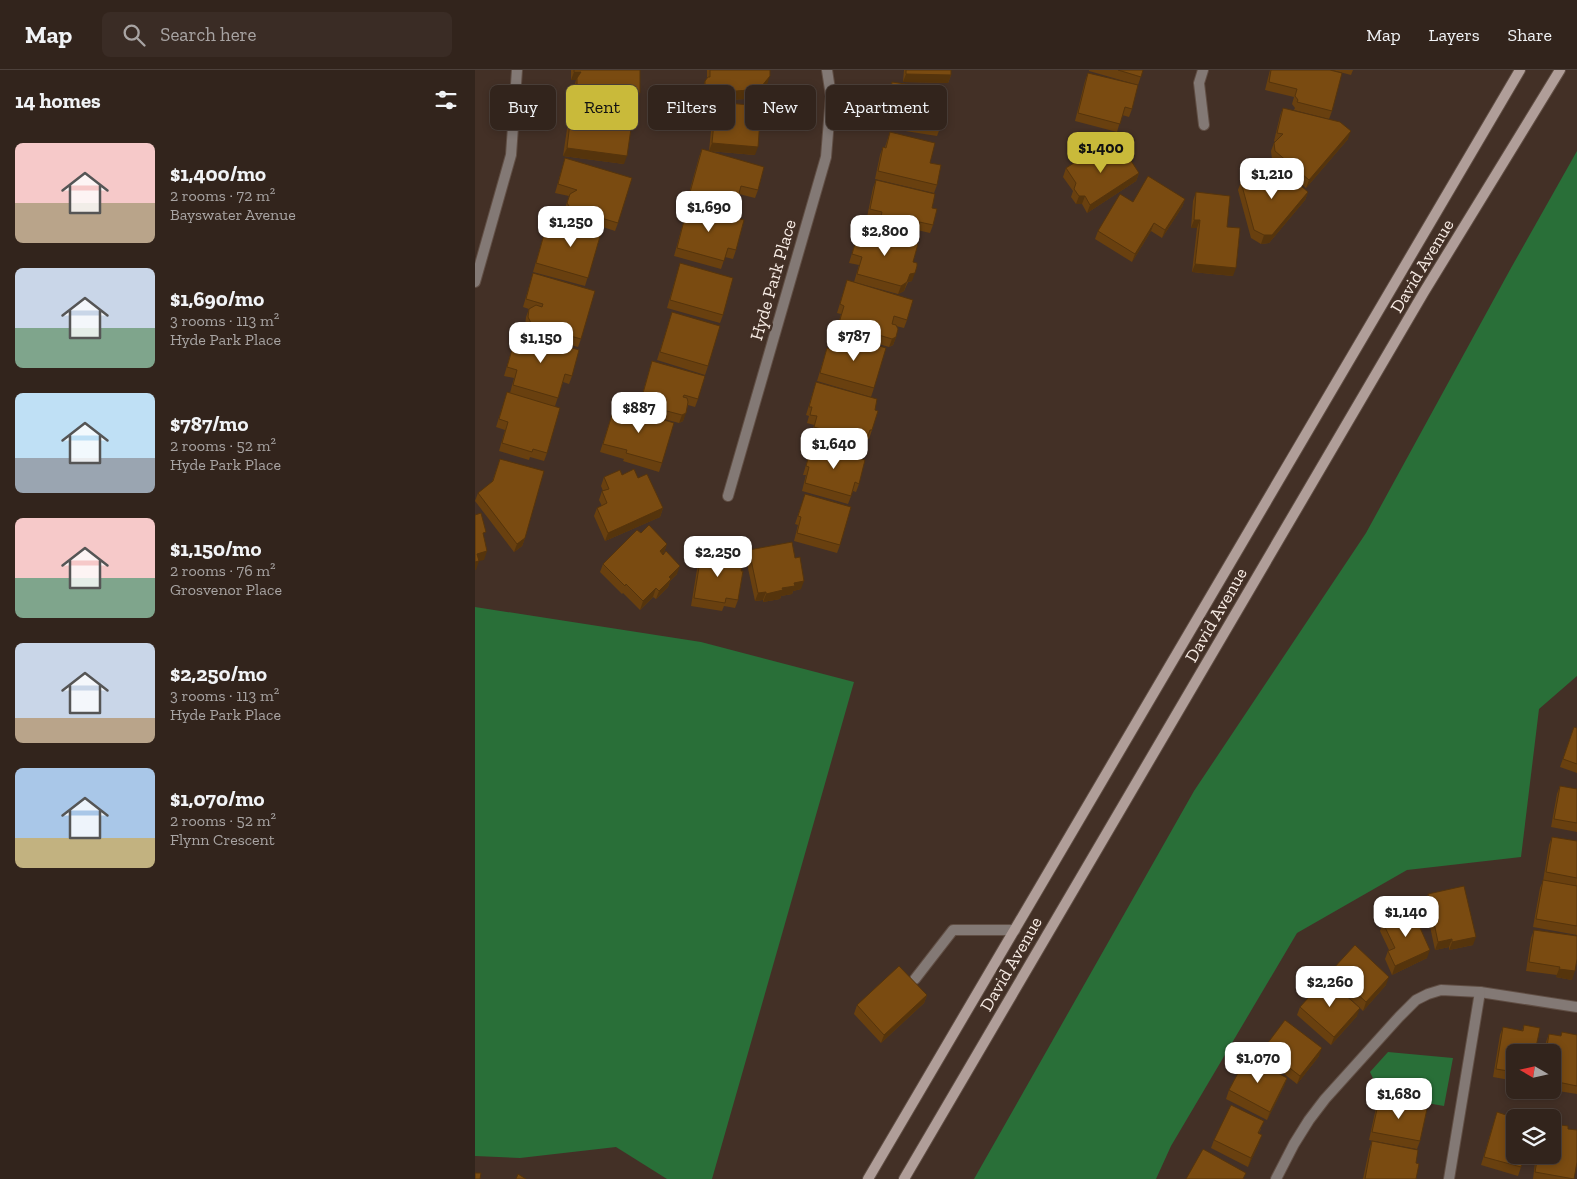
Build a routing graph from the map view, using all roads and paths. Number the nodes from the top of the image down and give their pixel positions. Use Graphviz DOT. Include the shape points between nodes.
graph roads {
  1 [pos="517,70"];
  2 [pos="827,70"];
  3 [pos="1203,70"];
  4 [pos="1520,70"];
  5 [pos="1560,70"];
  6 [pos="1204,125"];
  7 [pos="475,282"];
  8 [pos="728,496"];
  9 [pos="1015,930"];
  10 [pos="915,979"];
  11 [pos="1480,992"];
  12 [pos="1577,1007"];
  13 [pos="868,1179"];
  14 [pos="904,1179"];
  15 [pos="1276,1179"];
  16 [pos="1449,1179"];
  1 -- 7 [label="street" via="511,155"];
  2 -- 8 [label="street, Hyde Park Place" via="831,96 825,157"];
  3 -- 6 [label="street" via="1199,83"];
  4 -- 9 [label="main road, David Avenue"];
  5 -- 14 [label="main road, David Avenue" via="1419,301"];
  9 -- 10 [label="street" via="953,930"];
  9 -- 13 [label="main road, David Avenue"];
  11 -- 12 [label="street"];
  11 -- 15 [label="street" via="1441,990 1416,1000 1325,1098 1294,1144"];
  11 -- 16 [label="street"];
}
